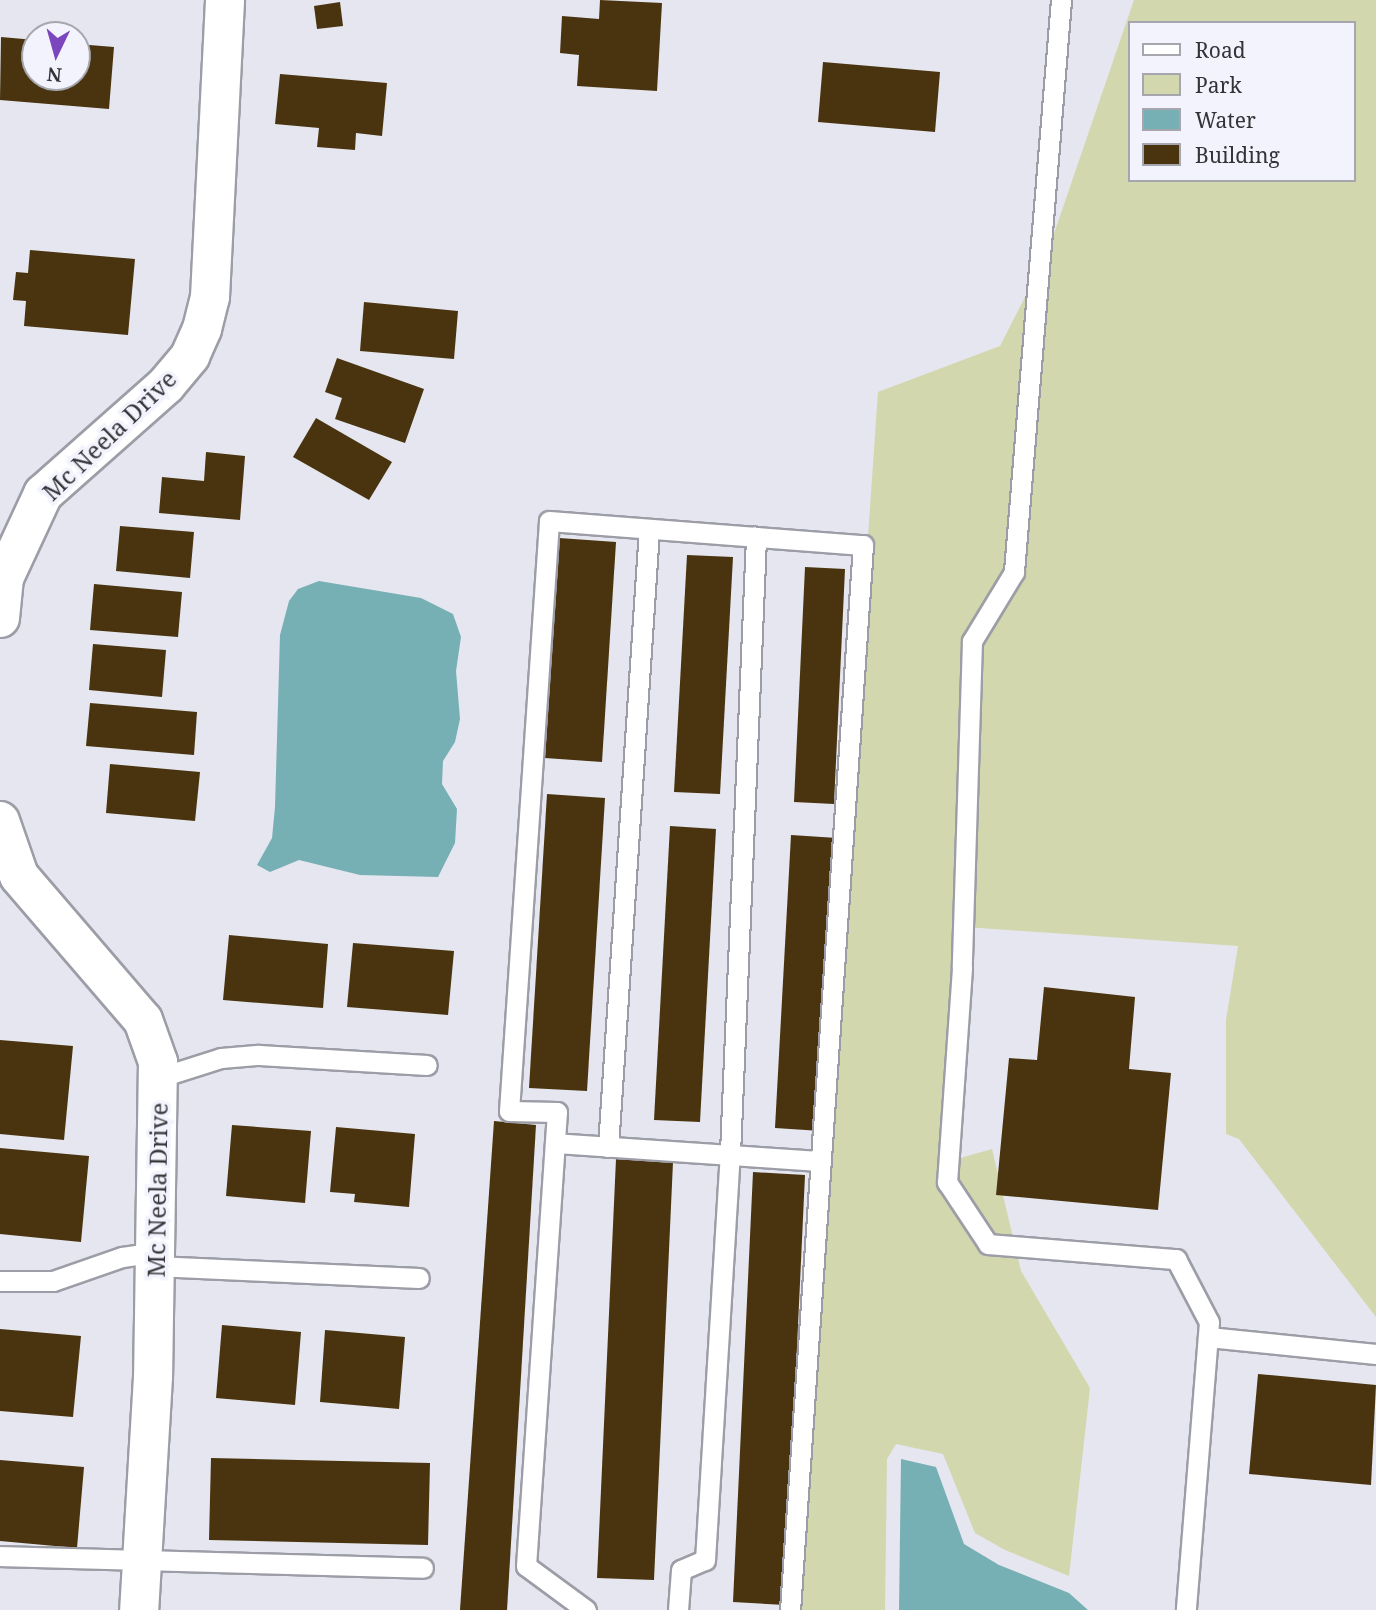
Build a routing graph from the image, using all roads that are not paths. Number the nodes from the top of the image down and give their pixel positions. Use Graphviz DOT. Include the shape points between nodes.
graph roads {
  1 [pos="225,0"];
  2 [pos="1061,0"];
  3 [pos="649,529"];
  4 [pos="757,537"];
  5 [pos="0,618"];
  6 [pos="0,821"];
  7 [pos="426,1065"];
  8 [pos="158,1078"];
  9 [pos="555,1143"];
  10 [pos="608,1147"];
  11 [pos="730,1153"];
  12 [pos="820,1161"];
  13 [pos="156,1259"];
  14 [pos="419,1278"];
  15 [pos="0,1281"];
  16 [pos="1208,1337"];
  17 [pos="1376,1354"];
  18 [pos="0,1556"];
  19 [pos="144,1560"];
  20 [pos="423,1568"];
  21 [pos="139,1610"];
  22 [pos="586,1610"];
  23 [pos="678,1610"];
  24 [pos="790,1610"];
  25 [pos="1186,1610"];
  1 -- 5 [label="street, Mc Neela Drive" via="210,296 202,329 190,355 166,385 43,494 4,578"];
  2 -- 16 [label="lane" via="1014,572 972,641 962,968 947,1182 988,1244 1175,1259 1209,1322"];
  3 -- 4 [label="lane"];
  3 -- 9 [label="lane" via="549,522 509,1111 557,1112"];
  3 -- 10 [label="lane"];
  4 -- 11 [label="lane"];
  4 -- 12 [label="lane" via="863,545"];
  6 -- 8 [label="street, Mc Neela Drive" via="19,876 143,1020 158,1062"];
  7 -- 8 [label="lane" via="259,1055 221,1058"];
  8 -- 13 [label="street, Mc Neela Drive"];
  9 -- 10 [label="lane"];
  9 -- 22 [label="lane" via="526,1566"];
  10 -- 11 [label="lane"];
  11 -- 12 [label="lane"];
  11 -- 23 [label="lane" via="705,1560 681,1570"];
  12 -- 24 [label="lane"];
  13 -- 14 [label="lane"];
  13 -- 15 [label="lane" via="122,1257 53,1281"];
  13 -- 19 [label="street, Mc Neela Drive"];
  16 -- 17 [label="lane"];
  16 -- 25 [label="lane"];
  18 -- 19 [label="lane"];
  19 -- 20 [label="lane"];
  19 -- 21 [label="street, Mc Neela Drive"];
}
